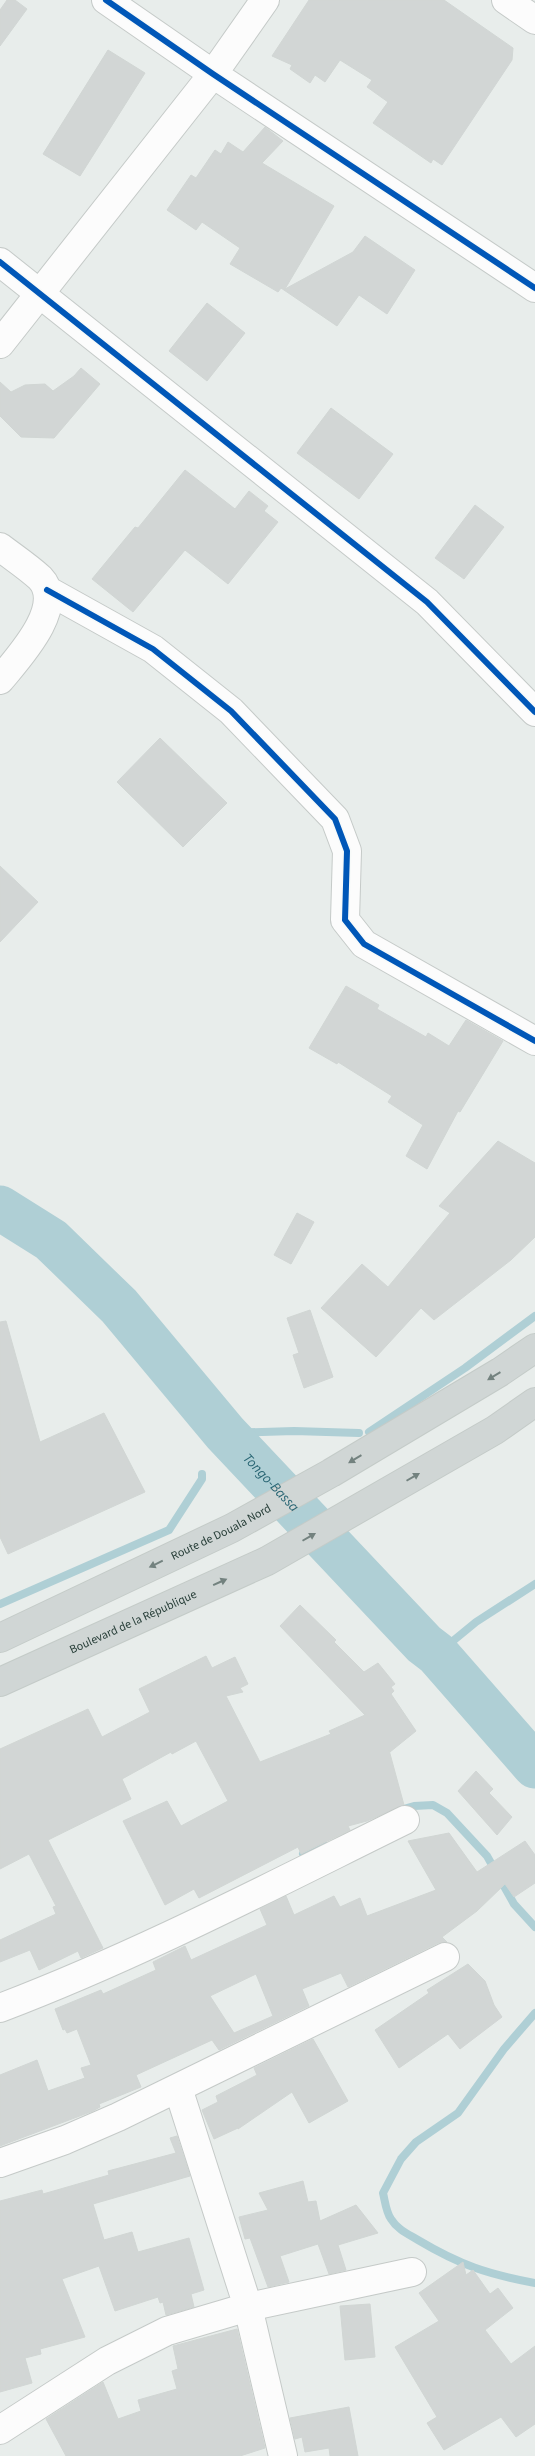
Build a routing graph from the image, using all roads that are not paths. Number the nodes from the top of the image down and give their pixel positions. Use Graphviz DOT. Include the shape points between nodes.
graph roads {
  1 [pos="106,0"];
  2 [pos="265,0"];
  3 [pos="506,0"];
  4 [pos="535,20"];
  5 [pos="213,74"];
  6 [pos="0,262"];
  7 [pos="535,288"];
  8 [pos="40,294"];
  9 [pos="0,344"];
  10 [pos="0,548"];
  11 [pos="48,590"];
  12 [pos="0,680"];
  13 [pos="535,712"];
  14 [pos="535,1041"];
  15 [pos="535,1348"];
  16 [pos="535,1402"];
  17 [pos="38,1621"];
  18 [pos="0,1638"];
  19 [pos="53,1658"];
  20 [pos="0,1682"];
  21 [pos="405,1820"];
  22 [pos="445,1957"];
  23 [pos="0,2008"];
  24 [pos="178,2088"];
  25 [pos="0,2163"];
  26 [pos="412,2272"];
  27 [pos="248,2307"];
  28 [pos="0,2430"];
  29 [pos="283,2456"];
  1 -- 5 [label="street"];
  2 -- 5 [label="street"];
  3 -- 4 [label="street"];
  5 -- 7 [label="street"];
  5 -- 8 [label="street"];
  6 -- 8 [label="street"];
  8 -- 9 [label="street"];
  8 -- 13 [label="street" via="427,602"];
  10 -- 11 [label="street" via="40,579"];
  11 -- 12 [label="street" via="46,615 23,652"];
  11 -- 14 [label="street" via="153,649 231,711 335,819 347,850 345,920 364,944"];
  15 -- 17 [label="main road, Route de Douala Nord, one-way" via="331,1473 232,1528"];
  19 -- 16 [label="main road, Boulevard de la République, one-way" via="267,1561 495,1430"];
  17 -- 18 [label="main road, Route de Douala Nord"];
  17 -- 19 [label="main road"];
  19 -- 20 [label="main road, Boulevard de la République"];
  21 -- 23 [label="street" via="144,1948"];
  22 -- 24 [label="street"];
  24 -- 25 [label="street" via="65,2140"];
  24 -- 27 [label="street"];
  26 -- 27 [label="street"];
  27 -- 28 [label="street" via="167,2331 139,2344"];
  27 -- 29 [label="street"];
}
